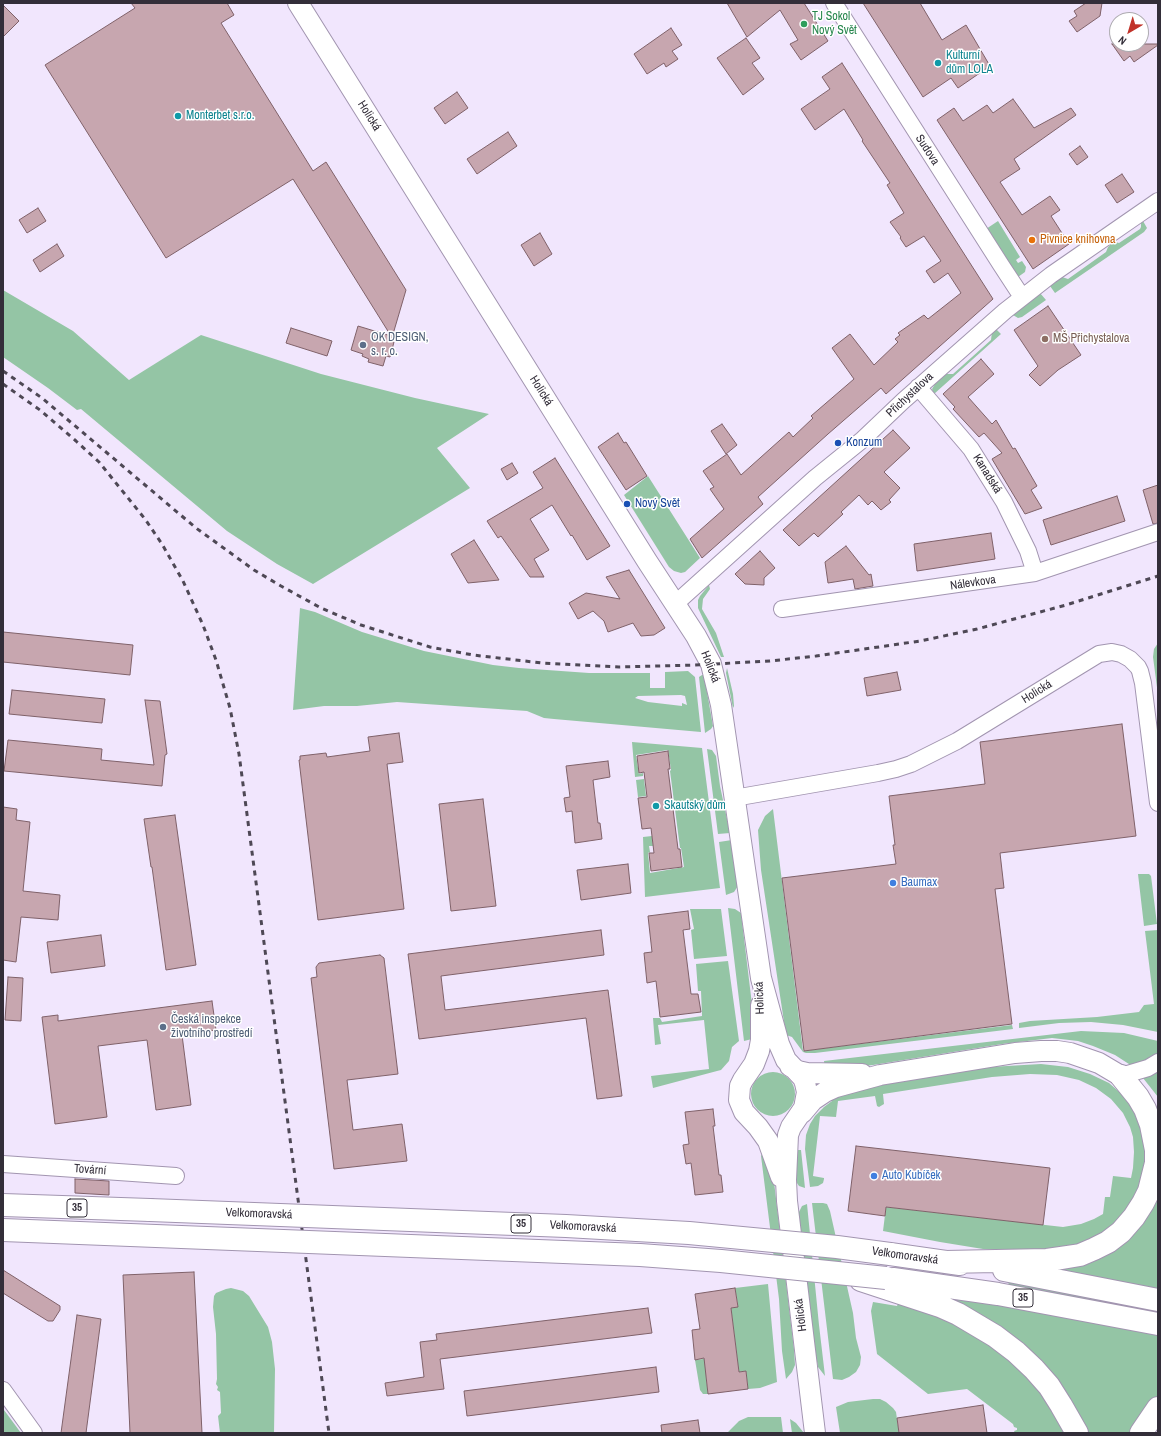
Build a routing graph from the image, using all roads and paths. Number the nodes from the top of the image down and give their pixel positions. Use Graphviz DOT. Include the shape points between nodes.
graph roads {
  1 [pos="298,3"];
  2 [pos="834,3"];
  3 [pos="1157,203"];
  4 [pos="1022,297"];
  5 [pos="918,387"];
  6 [pos="1158,532"];
  7 [pos="1035,573"];
  8 [pos="675,604"];
  9 [pos="782,609"];
  10 [pos="734,798"];
  11 [pos="1158,802"];
  12 [pos="759,965"];
  13 [pos="1158,1062"];
  14 [pos="794,1068"];
  15 [pos="746,1074"];
  16 [pos="880,1075"];
  17 [pos="1121,1076"];
  18 [pos="1158,1114"];
  19 [pos="799,1116"];
  20 [pos="752,1121"];
  21 [pos="3,1164"];
  22 [pos="176,1176"];
  23 [pos="787,1198"];
  24 [pos="3,1205"];
  25 [pos="3,1230"];
  26 [pos="945,1262"];
  27 [pos="886,1283"];
  28 [pos="1158,1300"];
  29 [pos="1158,1324"];
  30 [pos="3,1390"];
  31 [pos="1158,1408"];
  32 [pos="34,1433"];
  33 [pos="815,1433"];
  34 [pos="1077,1433"];
  35 [pos="1141,1433"];
  1 -- 8 [label="street, Holická"];
  2 -- 4 [label="street, Sudova"];
  3 -- 4 [label="street, Přichystalova"];
  4 -- 5 [label="street, Přichystalova"];
  5 -- 7 [label="street, Kanadská" via="971,449 1004,502 1028,551"];
  5 -- 8 [label="street, Přichystalova" via="862,440 814,478"];
  6 -- 7 [label="street, Nálevkova"];
  7 -- 9 [label="street, Nálevkova"];
  8 -- 10 [label="street, Holická" via="711,664 721,705"];
  10 -- 11 [label="street, Holická" via="878,773 912,764 957,741 1099,654 1112,652 1130,659 1140,671"];
  10 -- 12 [label="street, Holická"];
  12 -- 14 [label="street, Holická" via="777,1038 786,1060"];
  12 -- 15 [label="street, Holická" via="760,1046 756,1059"];
  13 -- 17 [label="street" via="1144,1070"];
  14 -- 15 [label="street" via="773,1060 757,1065"];
  14 -- 16 [label="street" via="807,1073"];
  14 -- 19 [label="street, Holická" via="803,1078 806,1088 806,1102"];
  15 -- 20 [label="street, Holická" via="740,1086 740,1100 744,1112"];
  16 -- 17 [label="street" via="1015,1053 1050,1051 1087,1058"];
  16 -- 19 [label="street" via="826,1092 813,1100"];
  17 -- 18 [label="main road" via="1140,1090"];
  17 -- 26 [label="main road" via="1145,1109 1151,1125 1156,1163 1149,1190 1137,1213 1120,1232 1108,1242 1080,1255 1046,1260"];
  19 -- 20 [label="street" via="788,1126 774,1129"];
  19 -- 23 [label="street, Holická" via="788,1135"];
  20 -- 23 [label="street, Holická" via="771,1146"];
  21 -- 22 [label="street, Tovární"];
  23 -- 33 [label="street, Holická"];
  24 -- 26 [label="main road, Velkomoravská / 35, bridge" via="689,1233 778,1241"];
  25 -- 27 [label="main road, Velkomoravská / 35, bridge" via="598,1253 835,1272"];
  26 -- 28 [label="main road, Velkomoravská / 35" via="1025,1274"];
  27 -- 29 [label="main road, Velkomoravská / 35" via="998,1294"];
  27 -- 34 [label="main road" via="958,1314 1016,1352 1049,1386"];
  30 -- 32 [label="street"];
  31 -- 35 [label="main road"];
}
